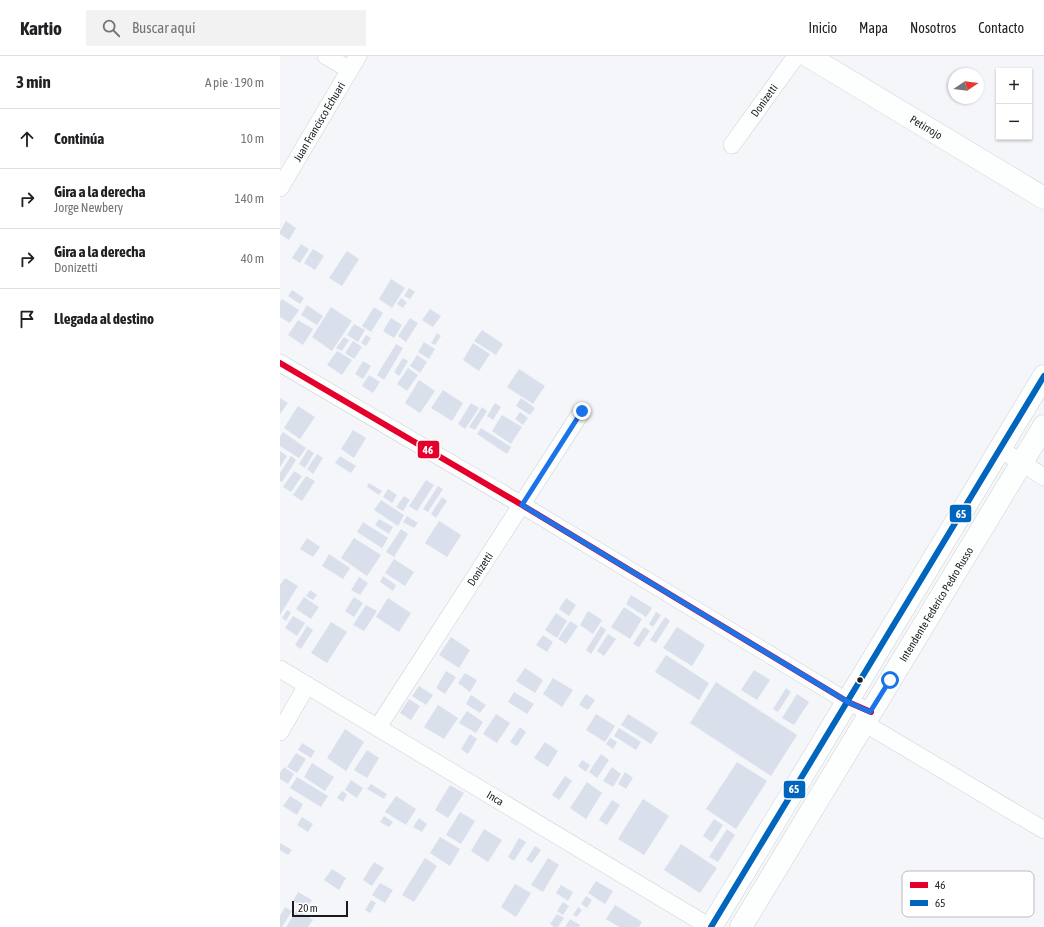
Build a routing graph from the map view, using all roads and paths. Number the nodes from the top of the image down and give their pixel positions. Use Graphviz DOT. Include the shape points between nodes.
graph roads {
  1 [pos="326,56"];
  2 [pos="796,56"];
  3 [pos="808,56"];
  4 [pos="354,63"];
  5 [pos="732,145"];
  6 [pos="280,188"];
  7 [pos="1044,198"];
  8 [pos="280,363"];
  9 [pos="1044,376"];
  10 [pos="582,411"];
  11 [pos="1044,426"];
  12 [pos="1000,449"];
  13 [pos="1021,462"];
  14 [pos="1044,477"];
  15 [pos="522,505"];
  16 [pos="280,669"];
  17 [pos="307,685"];
  18 [pos="848,702"];
  19 [pos="867,717"];
  20 [pos="378,727"];
  21 [pos="280,732"];
  22 [pos="1044,830"];
  23 [pos="711,927"];
  24 [pos="740,927"];
  1 -- 4 [label="street"];
  2 -- 5 [label="street, Donizetti"];
  3 -- 7 [label="main road, Petirrojo"];
  4 -- 6 [label="street, Juan Francisco Echuari"];
  8 -- 15 [label="street"];
  9 -- 12 [label="main road"];
  10 -- 15 [label="street, Donizetti"];
  11 -- 13 [label="main road, Intendente Federico Pedro Russo"];
  12 -- 13 [label="street"];
  12 -- 18 [label="main road"];
  13 -- 14 [label="street"];
  13 -- 19 [label="main road, Intendente Federico Pedro Russo"];
  15 -- 18 [label="street"];
  15 -- 20 [label="street, Donizetti"];
  16 -- 17 [label="street, Inca"];
  17 -- 20 [label="street, Inca"];
  17 -- 21 [label="street"];
  18 -- 19 [label="street"];
  18 -- 23 [label="main road"];
  19 -- 22 [label="street"];
  19 -- 24 [label="main road, Intendente Federico Pedro Russo"];
  20 -- 23 [label="street, Inca"];
}
